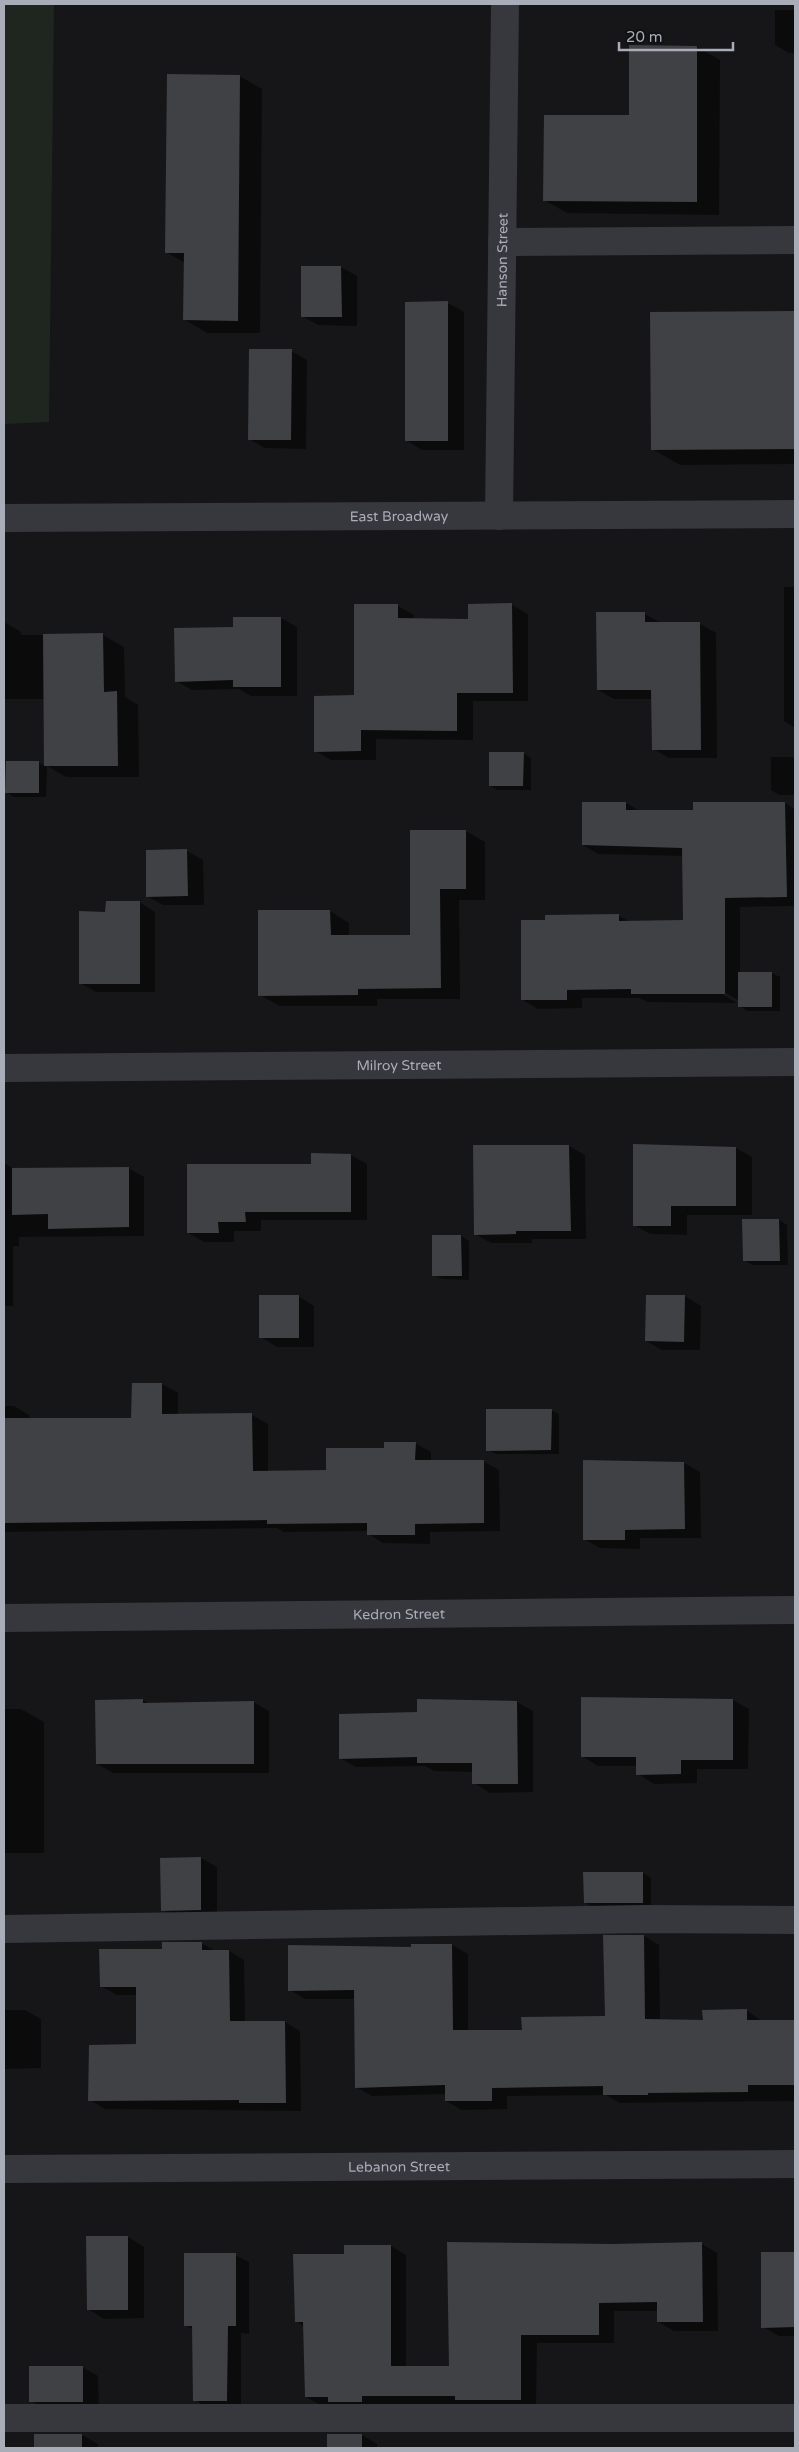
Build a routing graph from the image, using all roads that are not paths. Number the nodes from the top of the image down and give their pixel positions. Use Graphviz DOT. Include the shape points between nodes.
graph roads {
  1 [pos="505,4"];
  2 [pos="795,240"];
  3 [pos="502,242"];
  4 [pos="795,514"];
  5 [pos="500,516"];
  6 [pos="4,518"];
  7 [pos="795,1062"];
  8 [pos="4,1068"];
  9 [pos="795,1610"];
  10 [pos="4,1618"];
  11 [pos="795,1920"];
  12 [pos="4,1930"];
  13 [pos="795,2164"];
  14 [pos="4,2169"];
  15 [pos="4,2418"];
  16 [pos="795,2418"];
  1 -- 3 [label="street, Hanson Street"];
  2 -- 3 [label="street"];
  3 -- 5 [label="street, Hanson Street"];
  4 -- 5 [label="street, East Broadway"];
  5 -- 6 [label="street, East Broadway"];
  7 -- 8 [label="street, Milroy Street"];
  9 -- 10 [label="street, Kedron Street"];
  11 -- 12 [label="street" via="645,1919"];
  13 -- 14 [label="street, Lebanon Street"];
  15 -- 16 [label="street"];
}
